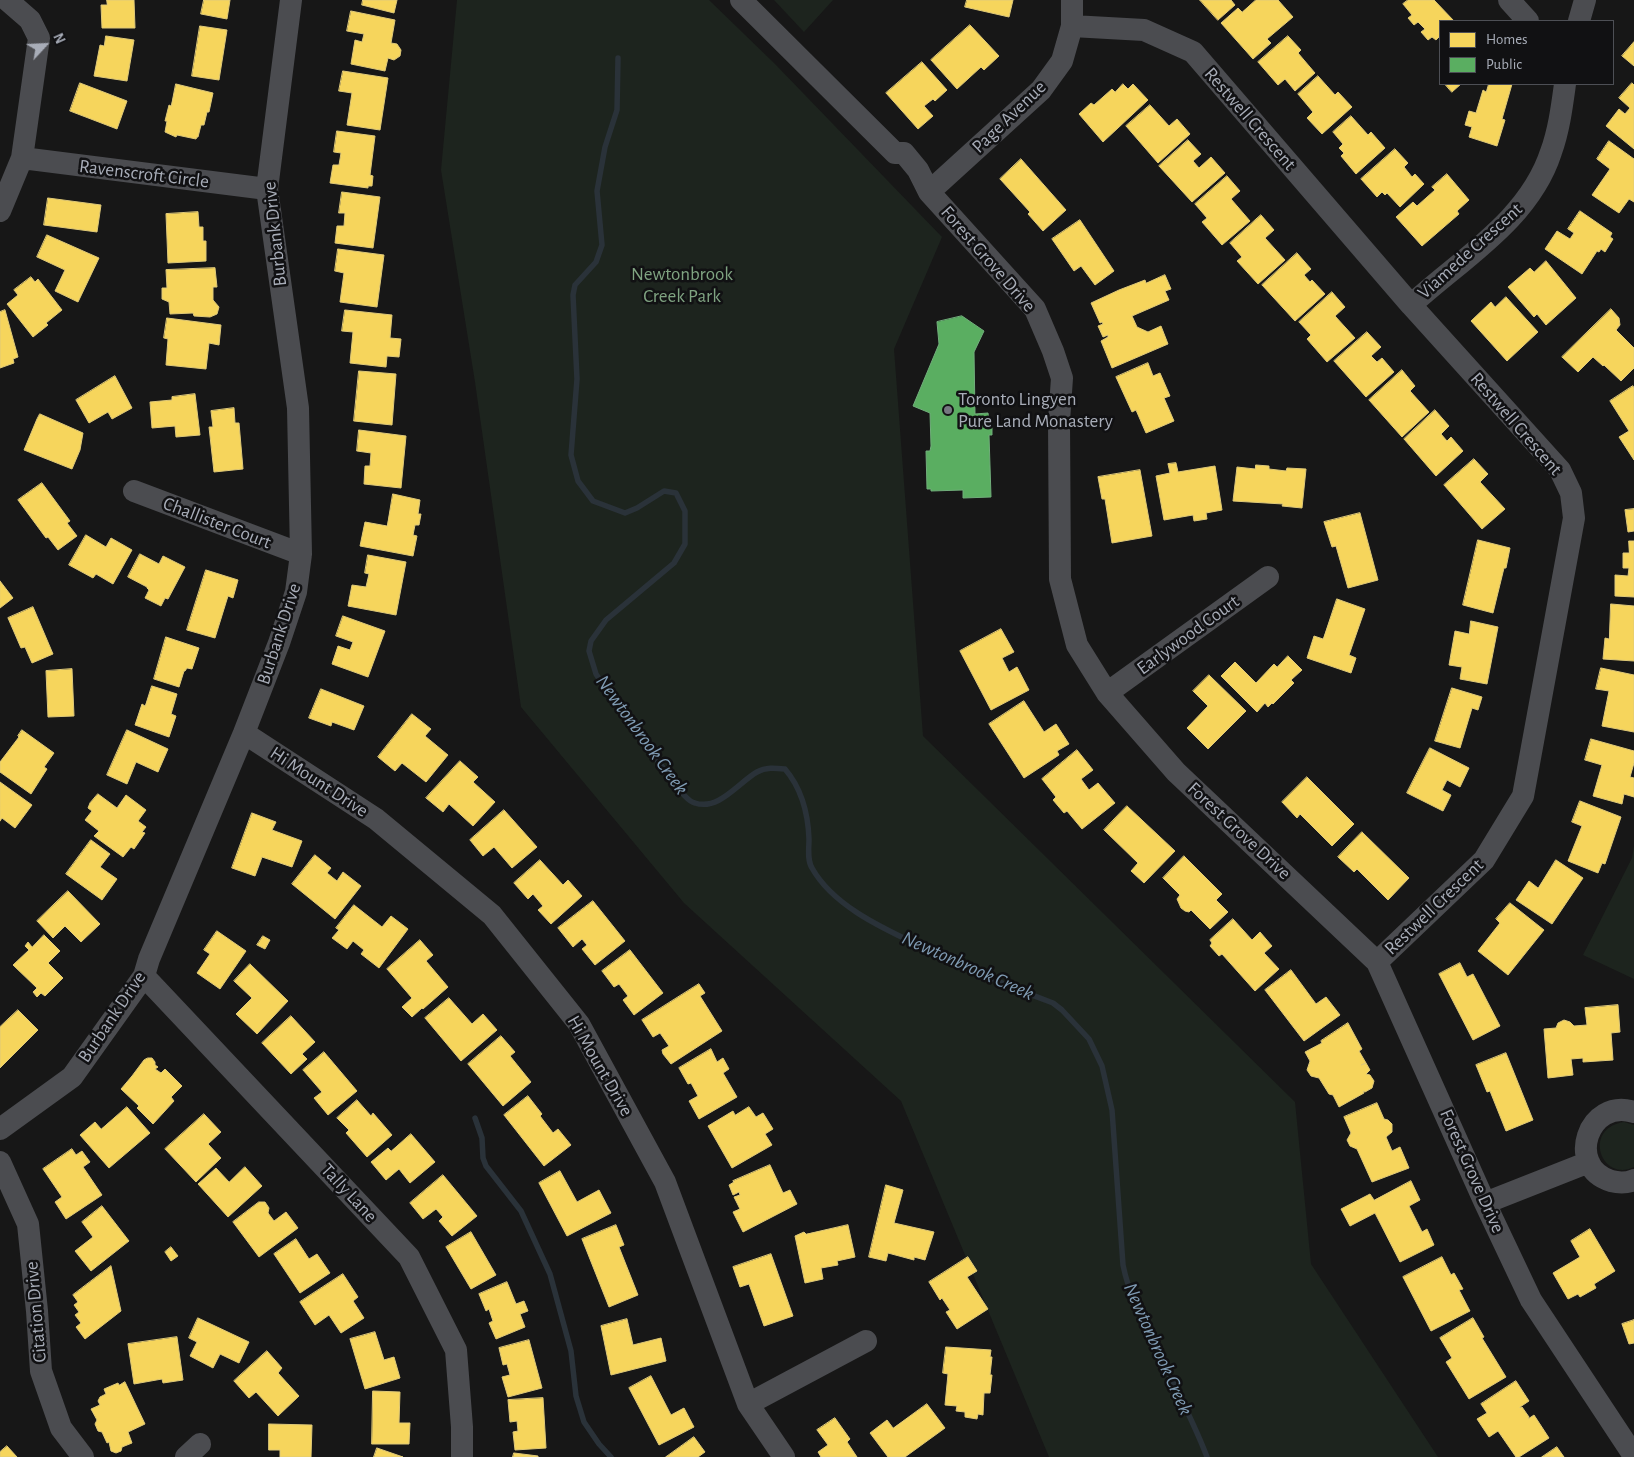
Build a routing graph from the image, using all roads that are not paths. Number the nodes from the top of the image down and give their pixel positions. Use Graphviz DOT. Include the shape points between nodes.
graph roads {
  1 [pos="7,0"];
  2 [pos="291,0"];
  3 [pos="741,0"];
  4 [pos="1072,0"];
  5 [pos="1509,0"];
  6 [pos="1585,0"];
  7 [pos="1527,20"];
  8 [pos="1579,20"];
  9 [pos="1072,26"];
  10 [pos="1565,85"];
  11 [pos="22,158"];
  12 [pos="267,189"];
  13 [pos="930,192"];
  14 [pos="0,211"];
  15 [pos="1410,305"];
  16 [pos="134,491"];
  17 [pos="301,554"];
  18 [pos="1268,577"];
  19 [pos="1107,693"];
  20 [pos="244,733"];
  21 [pos="1377,962"];
  22 [pos="144,976"];
  23 [pos="1634,1112"];
  24 [pos="0,1129"];
  25 [pos="0,1162"];
  26 [pos="1589,1162"];
  27 [pos="1634,1180"];
  28 [pos="1485,1203"];
  29 [pos="866,1340"];
  30 [pos="748,1404"];
  31 [pos="1634,1456"];
  32 [pos="82,1457"];
  33 [pos="462,1457"];
  34 [pos="784,1457"];
  1 -- 11 [label="street" via="30,20 39,38"];
  2 -- 12 [label="street, Burbank Drive"];
  3 -- 13 [label="street, Forest Grove Drive" via="895,153 904,153"];
  4 -- 9 [label="street, Page Avenue"];
  5 -- 7 [label="street"];
  6 -- 8 [label="street"];
  9 -- 13 [label="street, Page Avenue" via="1062,61 1041,90"];
  9 -- 15 [label="street, Restwell Crescent" via="1144,30 1193,52"];
  10 -- 15 [label="street, Viamede Crescent" via="1551,152 1528,198 1510,220"];
  11 -- 12 [label="street, Ravenscroft Circle"];
  11 -- 14 [label="street"];
  12 -- 17 [label="street, Burbank Drive" via="298,408"];
  13 -- 19 [label="street, Forest Grove Drive" via="1034,309 1053,351 1062,378 1059,422 1060,580 1077,645"];
  15 -- 21 [label="street, Restwell Crescent" via="1560,470 1571,493 1574,518 1523,796 1484,860"];
  16 -- 17 [label="street, Challister Court"];
  17 -- 20 [label="street, Burbank Drive" via="296,592"];
  18 -- 19 [label="street, Earlywood Court"];
  19 -- 21 [label="street, Forest Grove Drive" via="1176,772"];
  20 -- 22 [label="street, Burbank Drive"];
  20 -- 30 [label="street, Hi Mount Drive" via="376,819 492,915 579,1024 665,1182"];
  21 -- 28 [label="street, Forest Grove Drive"];
  22 -- 24 [label="street, Burbank Drive" via="72,1077"];
  22 -- 33 [label="street, Tally Lane" via="409,1257 456,1350"];
  23 -- 26 [label="street" via="1608,1112 1598,1119 1586,1138"];
  25 -- 32 [label="street, Citation Drive" via="28,1224 41,1371 61,1428"];
  26 -- 27 [label="street" via="1606,1179 1618,1183"];
  26 -- 28 [label="street"];
  28 -- 31 [label="street, Forest Grove Drive" via="1531,1300"];
  29 -- 30 [label="street"];
  30 -- 34 [label="street, Hi Mount Drive"];
}
